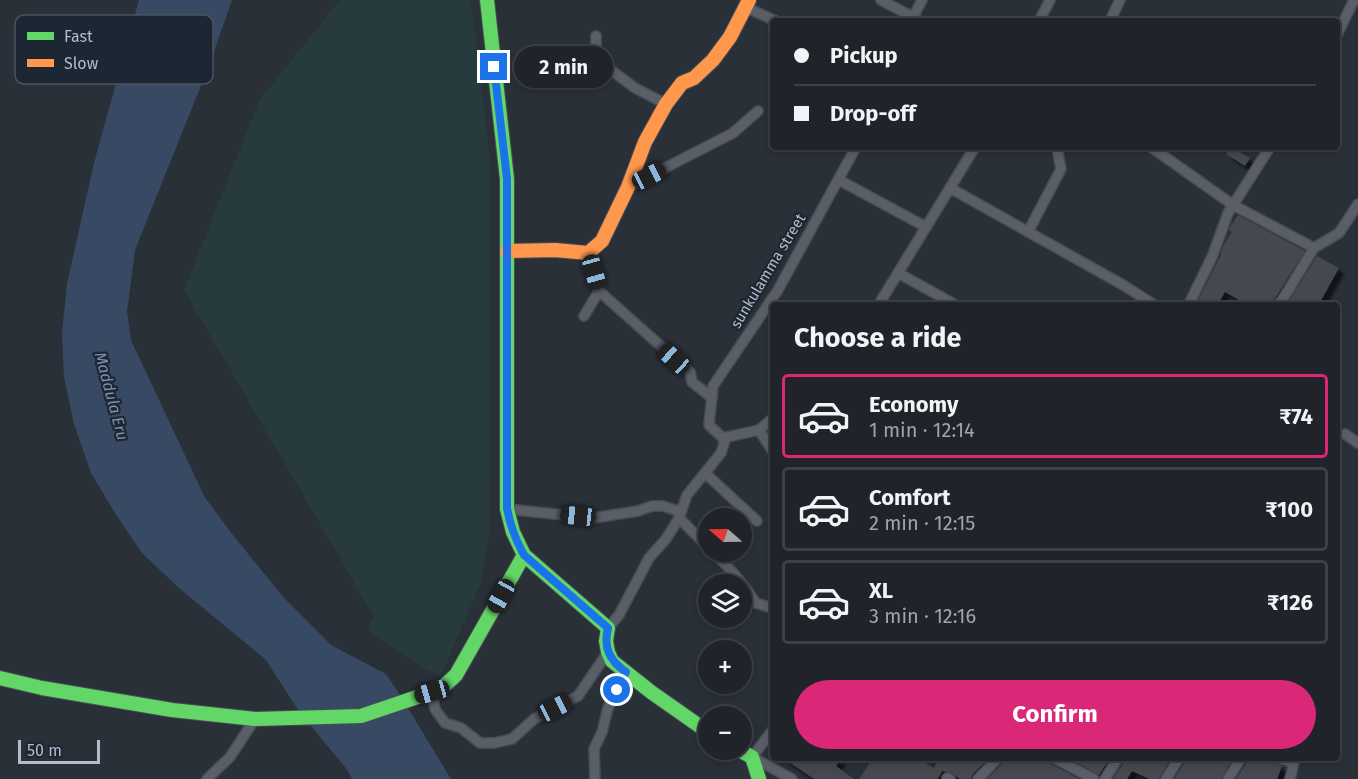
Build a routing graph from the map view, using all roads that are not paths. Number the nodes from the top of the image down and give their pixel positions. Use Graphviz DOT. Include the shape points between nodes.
graph roads {
  1 [pos="487,0"];
  2 [pos="881,0"];
  3 [pos="922,0"];
  4 [pos="1050,0"];
  5 [pos="1120,0"];
  6 [pos="1354,0"];
  7 [pos="747,3"];
  8 [pos="771,18"];
  9 [pos="912,18"];
  10 [pos="916,18"];
  11 [pos="1041,18"];
  12 [pos="1111,18"];
  13 [pos="1340,29"];
  14 [pos="596,36"];
  15 [pos="666,104"];
  16 [pos="758,111"];
  17 [pos="854,150"];
  18 [pos="973,150"];
  19 [pos="1059,150"];
  20 [pos="1155,150"];
  21 [pos="1268,150"];
  22 [pos="838,180"];
  23 [pos="628,187"];
  24 [pos="950,188"];
  25 [pos="1358,204"];
  26 [pos="1233,205"];
  27 [pos="926,227"];
  28 [pos="1028,232"];
  29 [pos="1314,248"];
  30 [pos="507,252"];
  31 [pos="588,253"];
  32 [pos="898,273"];
  33 [pos="599,291"];
  34 [pos="880,302"];
  35 [pos="950,302"];
  36 [pos="1151,302"];
  37 [pos="1190,302"];
  38 [pos="1281,302"];
  39 [pos="584,316"];
  40 [pos="712,398"];
  41 [pos="770,421"];
  42 [pos="759,430"];
  43 [pos="1345,434"];
  44 [pos="725,440"];
  45 [pos="1358,443"];
  46 [pos="770,447"];
  47 [pos="705,473"];
  48 [pos="507,508"];
  49 [pos="680,515"];
  50 [pos="757,521"];
  51 [pos="698,536"];
  52 [pos="524,555"];
  53 [pos="724,562"];
  54 [pos="770,607"];
  55 [pos="608,628"];
  56 [pos="608,652"];
  57 [pos="626,672"];
  58 [pos="0,678"];
  59 [pos="432,692"];
  60 [pos="255,719"];
  61 [pos="698,725"];
  62 [pos="770,734"];
  63 [pos="752,758"];
  64 [pos="995,761"];
  65 [pos="1060,761"];
  66 [pos="1116,761"];
  67 [pos="1177,761"];
  68 [pos="1239,761"];
  69 [pos="1294,761"];
  70 [pos="207,779"];
  71 [pos="596,779"];
  72 [pos="759,779"];
  73 [pos="792,779"];
  74 [pos="978,779"];
  75 [pos="1094,779"];
  76 [pos="1106,779"];
  77 [pos="1166,779"];
  78 [pos="1228,779"];
  79 [pos="1290,779"];
  1 -- 30 [label="street" via="507,179"];
  2 -- 9 [label="street"];
  3 -- 10 [label="street"];
  4 -- 11 [label="street"];
  5 -- 12 [label="street"];
  6 -- 13 [label="street"];
  7 -- 8 [label="street"];
  7 -- 15 [label="street" via="730,38 713,60 682,84"];
  14 -- 15 [label="street" via="596,58 635,88"];
  15 -- 23 [label="street" via="645,142"];
  16 -- 23 [label="street" via="733,133"];
  17 -- 22 [label="street, sunkulamma street"];
  18 -- 24 [label="street"];
  19 -- 28 [label="street" via="1061,169"];
  20 -- 26 [label="street"];
  21 -- 26 [label="street"];
  22 -- 27 [label="street"];
  22 -- 40 [label="street, sunkulamma street" via="778,290 713,386"];
  23 -- 31 [label="street" via="602,241"];
  24 -- 27 [label="street"];
  24 -- 28 [label="street"];
  25 -- 29 [label="street" via="1339,233"];
  26 -- 29 [label="street"];
  26 -- 37 [label="street"];
  27 -- 32 [label="street"];
  28 -- 36 [label="street"];
  29 -- 38 [label="street"];
  30 -- 31 [label="street"];
  30 -- 48 [label="street"];
  31 -- 33 [label="street"];
  32 -- 34 [label="street"];
  32 -- 35 [label="street"];
  33 -- 39 [label="street"];
  33 -- 40 [label="street" via="690,372 692,381"];
  40 -- 44 [label="street, sunkulamma street" via="709,425"];
  41 -- 42 [label="street"];
  42 -- 44 [label="street"];
  42 -- 46 [label="street"];
  43 -- 45 [label="street"];
  44 -- 47 [label="street" via="722,453"];
  47 -- 49 [label="street" via="687,495"];
  47 -- 50 [label="street"];
  48 -- 49 [label="street" via="593,518 663,506"];
  48 -- 52 [label="street"];
  49 -- 51 [label="street"];
  49 -- 55 [label="street" via="649,558"];
  52 -- 55 [label="street"];
  52 -- 59 [label="street" via="456,675"];
  53 -- 54 [label="street" via="756,603"];
  55 -- 56 [label="street"];
  56 -- 57 [label="street" via="612,662"];
  56 -- 59 [label="street" via="578,696 534,719 512,739 480,743 461,728 445,723 435,709"];
  57 -- 61 [label="street"];
  57 -- 71 [label="street" via="594,749"];
  58 -- 60 [label="street" via="172,710"];
  59 -- 60 [label="street" via="362,716"];
  60 -- 70 [label="street" via="230,757"];
  62 -- 63 [label="street"];
  63 -- 72 [label="street"];
  63 -- 73 [label="street"];
  64 -- 74 [label="street"];
  65 -- 75 [label="street"];
  66 -- 76 [label="street"];
  67 -- 77 [label="street"];
  68 -- 78 [label="street"];
  69 -- 79 [label="street"];
}
